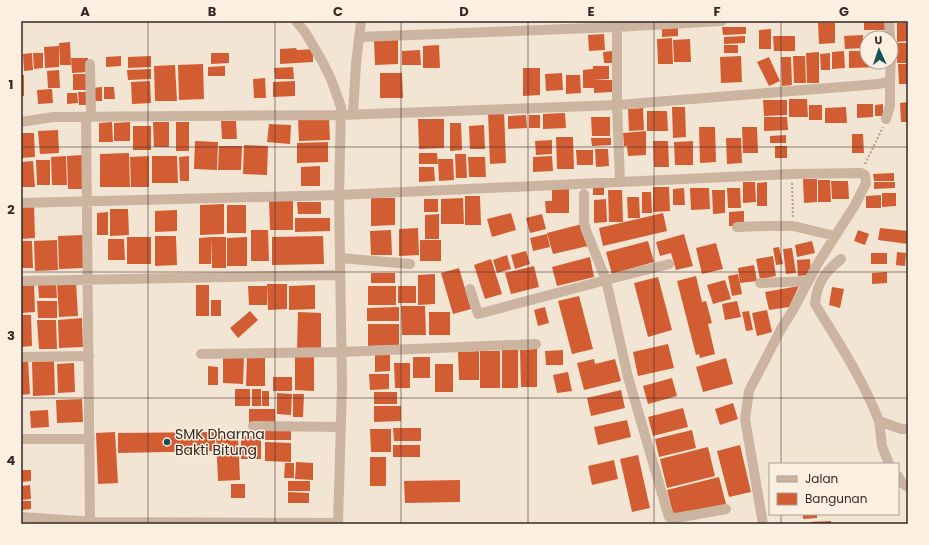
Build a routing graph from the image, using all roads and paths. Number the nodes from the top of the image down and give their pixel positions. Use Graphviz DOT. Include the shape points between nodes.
graph roads {
  1 [pos="296,21"];
  2 [pos="361,21"];
  3 [pos="722,21"];
  4 [pos="617,24"];
  5 [pos="359,37"];
  6 [pos="90,64"];
  7 [pos="890,70"];
  8 [pos="890,81"];
  9 [pos="617,105"];
  10 [pos="353,114"];
  11 [pos="342,115"];
  12 [pos="88,117"];
  13 [pos="886,119"];
  14 [pos="21,122"];
  15 [pos="861,173"];
  16 [pos="792,174"];
  17 [pos="620,182"];
  18 [pos="584,194"];
  19 [pos="339,195"];
  20 [pos="88,201"];
  21 [pos="21,203"];
  22 [pos="793,226"];
  23 [pos="737,228"];
  24 [pos="835,236"];
  25 [pos="340,258"];
  26 [pos="841,259"];
  27 [pos="410,264"];
  28 [pos="669,264"];
  29 [pos="340,275"];
  30 [pos="87,279"];
  31 [pos="606,280"];
  32 [pos="21,281"];
  33 [pos="808,281"];
  34 [pos="760,283"];
  35 [pos="470,289"];
  36 [pos="536,344"];
  37 [pos="341,352"];
  38 [pos="201,354"];
  39 [pos="89,356"];
  40 [pos="21,357"];
  41 [pos="878,421"];
  42 [pos="253,426"];
  43 [pos="341,427"];
  44 [pos="908,429"];
  45 [pos="21,439"];
  46 [pos="90,439"];
  47 [pos="890,463"];
  48 [pos="899,478"];
  49 [pos="908,487"];
  50 [pos="726,509"];
  51 [pos="21,517"];
  52 [pos="674,521"];
  53 [pos="94,522"];
  54 [pos="338,523"];
  55 [pos="764,524"];
  1 -- 11 [label="street" via="305,32 331,79"];
  2 -- 5 [label="street"];
  3 -- 4 [label="street"];
  4 -- 5 [label="street"];
  4 -- 9 [label="street"];
  5 -- 10 [label="street"];
  6 -- 12 [label="street"];
  7 -- 8 [label="street"];
  8 -- 9 [label="street" via="879,84"];
  8 -- 13 [label="street" via="890,106"];
  9 -- 10 [label="street"];
  9 -- 17 [label="street"];
  10 -- 11 [label="street"];
  11 -- 12 [label="street"];
  11 -- 19 [label="street"];
  12 -- 14 [label="street" via="53,117"];
  12 -- 20 [label="street"];
  13 -- 15 [label="path"];
  15 -- 16 [label="street"];
  15 -- 24 [label="street" via="865,175 866,184"];
  16 -- 17 [label="street"];
  16 -- 22 [label="path"];
  17 -- 19 [label="street"];
  18 -- 31 [label="street" via="586,230"];
  19 -- 20 [label="street"];
  19 -- 25 [label="street"];
  20 -- 21 [label="street"];
  20 -- 30 [label="street"];
  22 -- 23 [label="street"];
  22 -- 24 [label="street"];
  24 -- 33 [label="street"];
  25 -- 27 [label="street"];
  25 -- 29 [label="street"];
  26 -- 41 [label="street" via="828,270 818,289 815,304 856,373"];
  28 -- 31 [label="street"];
  29 -- 30 [label="street"];
  29 -- 37 [label="street"];
  30 -- 32 [label="street"];
  30 -- 39 [label="street"];
  31 -- 35 [label="street" via="478,314"];
  31 -- 52 [label="street" via="628,377 668,514"];
  33 -- 34 [label="street"];
  33 -- 55 [label="street" via="749,391 745,419"];
  36 -- 37 [label="street"];
  37 -- 38 [label="street"];
  37 -- 43 [label="street"];
  39 -- 40 [label="street"];
  39 -- 46 [label="street"];
  41 -- 44 [label="street"];
  41 -- 47 [label="street" via="882,446"];
  42 -- 43 [label="street"];
  43 -- 54 [label="street"];
  45 -- 46 [label="street"];
  46 -- 53 [label="street"];
  48 -- 49 [label="street"];
  50 -- 52 [label="street"];
  51 -- 53 [label="street"];
  53 -- 54 [label="street"];
}
